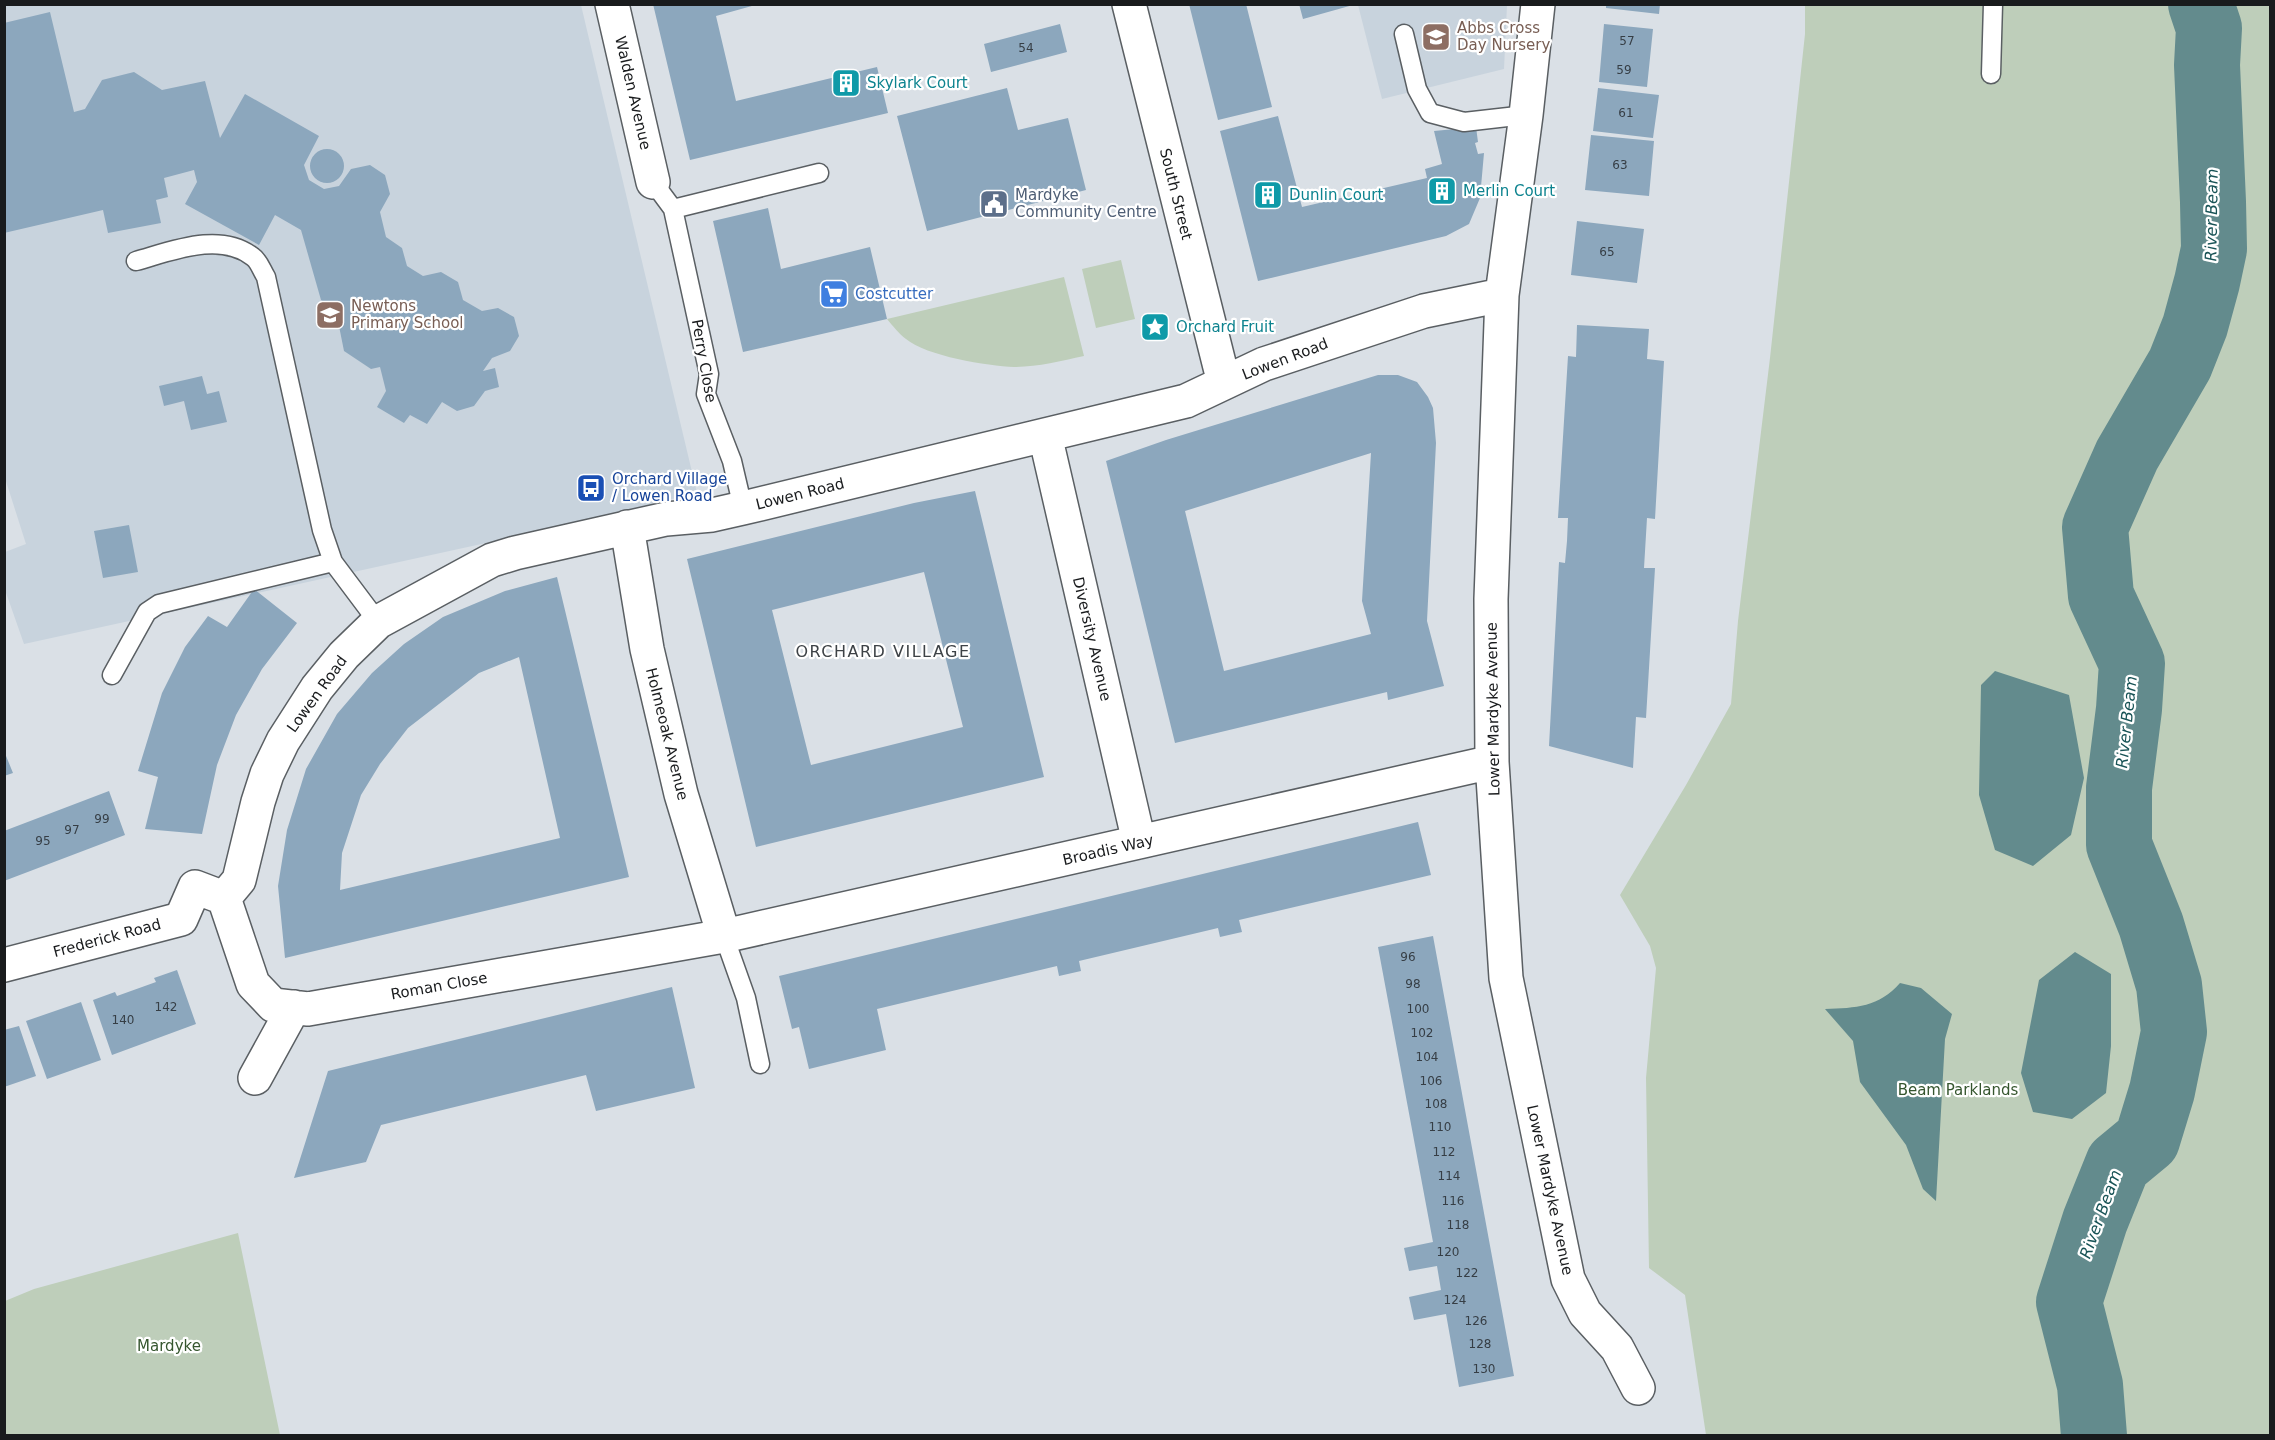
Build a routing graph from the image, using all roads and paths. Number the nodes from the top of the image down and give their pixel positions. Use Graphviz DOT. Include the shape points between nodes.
graph roads {
  1 [pos="612,4"];
  2 [pos="1129,4"];
  3 [pos="1538,4"];
  4 [pos="1993,4"];
  5 [pos="1404,34"];
  6 [pos="1991,74"];
  7 [pos="1526,115"];
  8 [pos="819,173"];
  9 [pos="653,182"];
  10 [pos="673,209"];
  11 [pos="136,261"];
  12 [pos="1502,295"];
  13 [pos="1224,383"];
  14 [pos="1045,435"];
  15 [pos="743,508"];
  16 [pos="627,527"];
  17 [pos="333,562"];
  18 [pos="378,622"];
  19 [pos="112,675"];
  20 [pos="1492,762"];
  21 [pos="1140,842"];
  22 [pos="224,898"];
  23 [pos="724,936"];
  24 [pos="4,965"];
  25 [pos="294,1007"];
  26 [pos="760,1064"];
  27 [pos="255,1078"];
  28 [pos="1638,1388"];
  1 -- 9 [label="street, Walden Avenue"];
  2 -- 13 [label="street, South Street"];
  3 -- 7 [label="street, Lower Mardyke Avenue"];
  4 -- 6 [label="lane"];
  5 -- 7 [label="lane" via="1417,89 1430,112 1464,122"];
  7 -- 12 [label="street, Lower Mardyke Avenue"];
  8 -- 10 [label="lane"];
  9 -- 10 [label="lane, Perry Close"];
  10 -- 15 [label="lane, Perry Close" via="710,374 706,394 732,461"];
  11 -- 17 [label="lane" via="209,243 255,257 266,276 322,530"];
  12 -- 13 [label="street, Lowen Road" via="1424,311 1264,363"];
  12 -- 20 [label="street, Lower Mardyke Avenue" via="1491,599"];
  13 -- 14 [label="street, Lowen Road" via="1186,401"];
  14 -- 15 [label="street, Lowen Road"];
  14 -- 21 [label="street, Diversity Avenue"];
  15 -- 16 [label="street, Lowen Road"];
  16 -- 18 [label="street, Lowen Road" via="492,561"];
  16 -- 23 [label="street, Holmeoak Avenue" via="649,660 681,794"];
  17 -- 18 [label="lane"];
  17 -- 19 [label="lane" via="159,604 147,612"];
  18 -- 22 [label="street, Lowen Road" via="317,688 283,741 267,774 239,880"];
  20 -- 21 [label="street, Broadis Way"];
  20 -- 28 [label="street, Lower Mardyke Avenue" via="1506,978 1568,1279 1585,1313 1617,1348"];
  21 -- 23 [label="street, Broadis Way"];
  22 -- 24 [label="street, Frederick Road" via="195,887 181,919"];
  22 -- 25 [label="street, Roman Close" via="253,984 273,1005"];
  23 -- 25 [label="street, Roman Close" via="308,1009"];
  23 -- 26 [label="lane" via="746,998"];
  25 -- 27 [label="street"];
}
